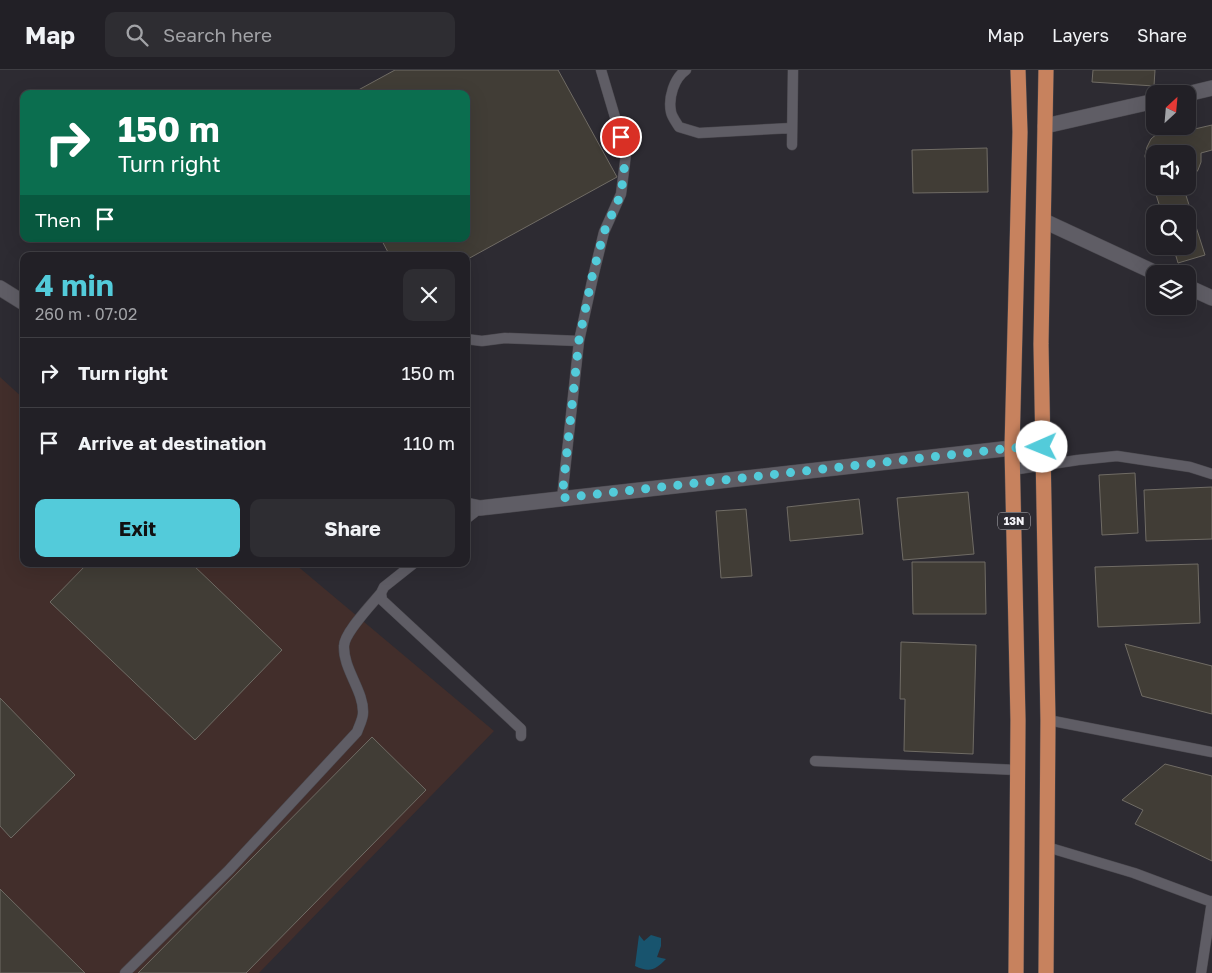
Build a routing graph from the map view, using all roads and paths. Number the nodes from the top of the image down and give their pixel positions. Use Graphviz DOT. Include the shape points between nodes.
graph roads {
  1 [pos="601,70"];
  2 [pos="686,70"];
  3 [pos="793,70"];
  4 [pos="1018,70"];
  5 [pos="1046,70"];
  6 [pos="1212,88"];
  7 [pos="1196,92"];
  8 [pos="1146,103"];
  9 [pos="1045,126"];
  10 [pos="792,128"];
  11 [pos="792,145"];
  12 [pos="1044,221"];
  13 [pos="1146,268"];
  14 [pos="0,288"];
  15 [pos="1196,291"];
  16 [pos="1212,298"];
  17 [pos="20,300"];
  18 [pos="470,340"];
  19 [pos="579,340"];
  20 [pos="1042,447"];
  21 [pos="1012,448"];
  22 [pos="1043,466"];
  23 [pos="1014,470"];
  24 [pos="1212,474"];
  25 [pos="562,498"];
  26 [pos="473,506"];
  27 [pos="409,567"];
  28 [pos="381,593"];
  29 [pos="1048,720"];
  30 [pos="521,736"];
  31 [pos="1212,752"];
  32 [pos="815,761"];
  33 [pos="1017,770"];
  34 [pos="1047,847"];
  35 [pos="1212,902"];
  36 [pos="125,973"];
  37 [pos="1016,973"];
  38 [pos="1046,973"];
  39 [pos="1201,973"];
  1 -- 19 [label="lane" via="626,154 621,194 604,232"];
  2 -- 10 [label="lane" via="674,85 670,102 671,114 679,127 699,133"];
  3 -- 10 [label="lane"];
  4 -- 21 [label="highway, 13N" via="1020,132"];
  5 -- 9 [label="highway, 13N"];
  6 -- 7 [label="street"];
  8 -- 9 [label="street"];
  9 -- 12 [label="highway, 13N"];
  10 -- 11 [label="lane"];
  12 -- 13 [label="street"];
  12 -- 20 [label="highway, 13N"];
  14 -- 17 [label="street"];
  15 -- 16 [label="street"];
  18 -- 19 [label="lane"];
  19 -- 25 [label="lane"];
  20 -- 21 [label="street"];
  20 -- 22 [label="highway, 13N"];
  21 -- 23 [label="highway, 13N"];
  21 -- 25 [label="street"];
  22 -- 23 [label="lane"];
  22 -- 24 [label="lane" via="1116,456 1190,467"];
  22 -- 29 [label="highway, 13N"];
  23 -- 33 [label="highway, 13N"];
  25 -- 26 [label="street"];
  27 -- 28 [label="lane"];
  28 -- 30 [label="lane" via="382,600 521,729"];
  28 -- 36 [label="lane" via="352,627 343,645 360,695 363,713 358,732 229,870"];
  29 -- 31 [label="lane"];
  29 -- 34 [label="highway, 13N"];
  32 -- 33 [label="lane"];
  33 -- 37 [label="highway, 13N"];
  34 -- 35 [label="lane" via="1134,873"];
  34 -- 38 [label="highway, 13N"];
  35 -- 39 [label="lane"];
}
